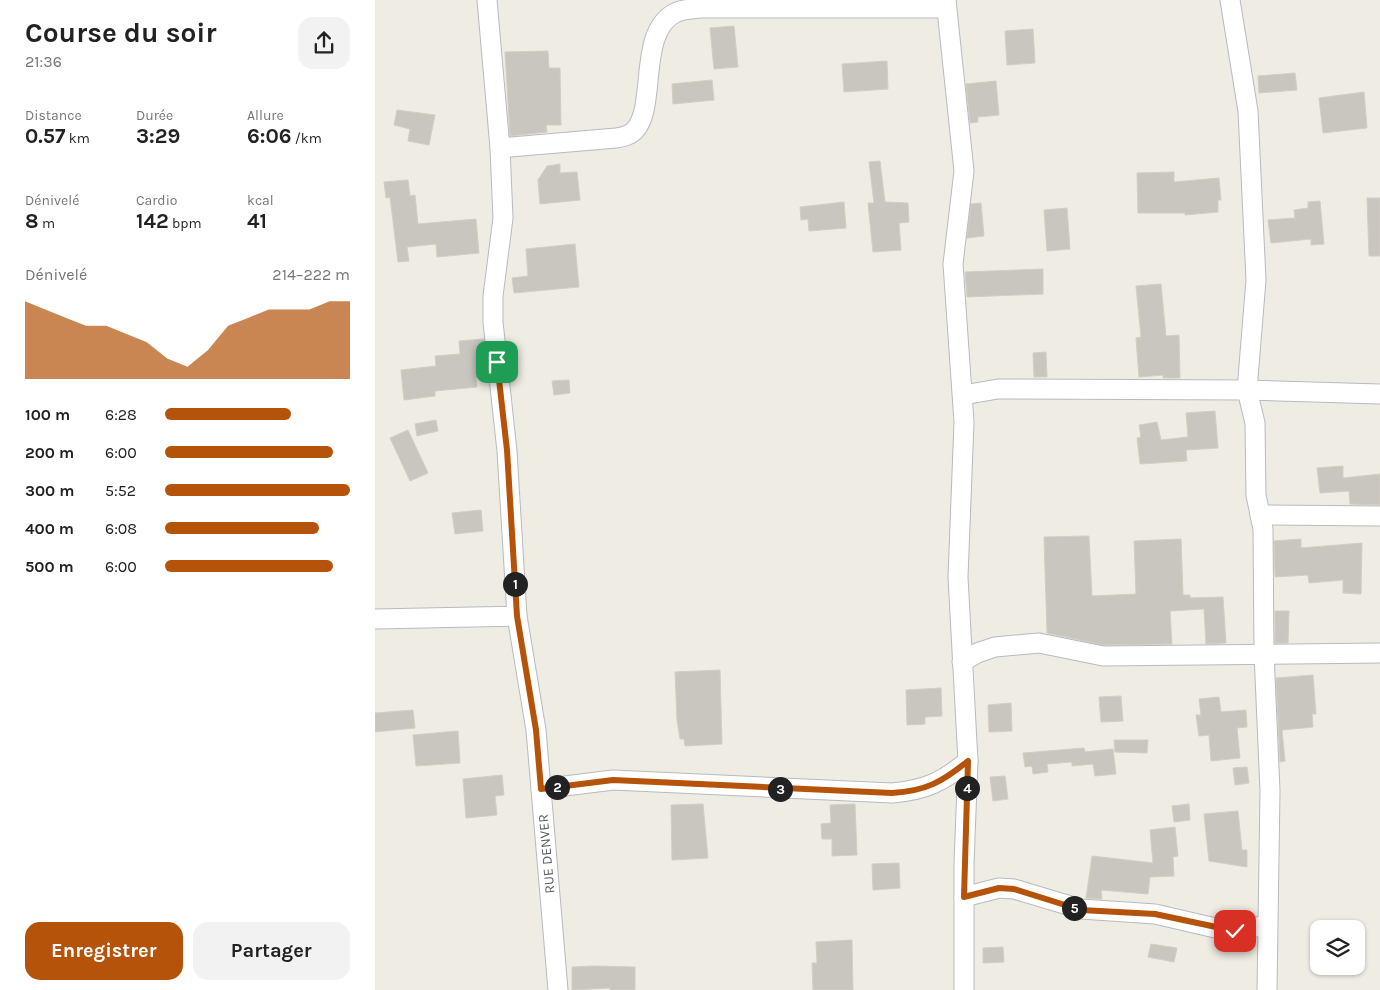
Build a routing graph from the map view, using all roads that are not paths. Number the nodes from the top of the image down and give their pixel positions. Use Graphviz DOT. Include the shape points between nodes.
graph roads {
  1 [pos="487,0"];
  2 [pos="1231,0"];
  3 [pos="946,4"];
  4 [pos="500,148"];
  5 [pos="1247,390"];
  6 [pos="1380,394"];
  7 [pos="963,395"];
  8 [pos="1260,514"];
  9 [pos="1380,516"];
  10 [pos="517,616"];
  11 [pos="375,619"];
  12 [pos="1264,653"];
  13 [pos="1380,653"];
  14 [pos="962,662"];
  15 [pos="968,761"];
  16 [pos="541,789"];
  17 [pos="964,897"];
  18 [pos="1267,925"];
  19 [pos="558,990"];
  20 [pos="964,990"];
  21 [pos="1267,990"];
  1 -- 4 [label="street, RUE DENVER"];
  2 -- 5 [label="street" via="1248,112 1256,280"];
  3 -- 4 [label="street" via="700,8 677,12 662,24 655,37 642,114 635,130 616,138"];
  3 -- 7 [label="street" via="964,171 953,264"];
  4 -- 10 [label="street, RUE DENVER" via="503,218 493,322 507,450"];
  5 -- 6 [label="street"];
  5 -- 7 [label="street" via="998,389"];
  5 -- 8 [label="street" via="1255,423 1256,495"];
  7 -- 14 [label="street" via="958,577"];
  8 -- 9 [label="street"];
  8 -- 12 [label="street" via="1263,529"];
  10 -- 11 [label="street"];
  10 -- 16 [label="street, RUE DENVER" via="536,730"];
  12 -- 13 [label="street"];
  12 -- 14 [label="street" via="1103,656 1039,642 995,647"];
  12 -- 18 [label="street" via="1270,791"];
  14 -- 15 [label="street"];
  15 -- 16 [label="street" via="934,785 913,792 613,780"];
  15 -- 17 [label="street"];
  16 -- 19 [label="street, RUE DENVER"];
  17 -- 18 [label="street" via="999,888 1014,889 1081,910 1155,914 1235,931"];
  17 -- 20 [label="street"];
  18 -- 21 [label="street"];
}
